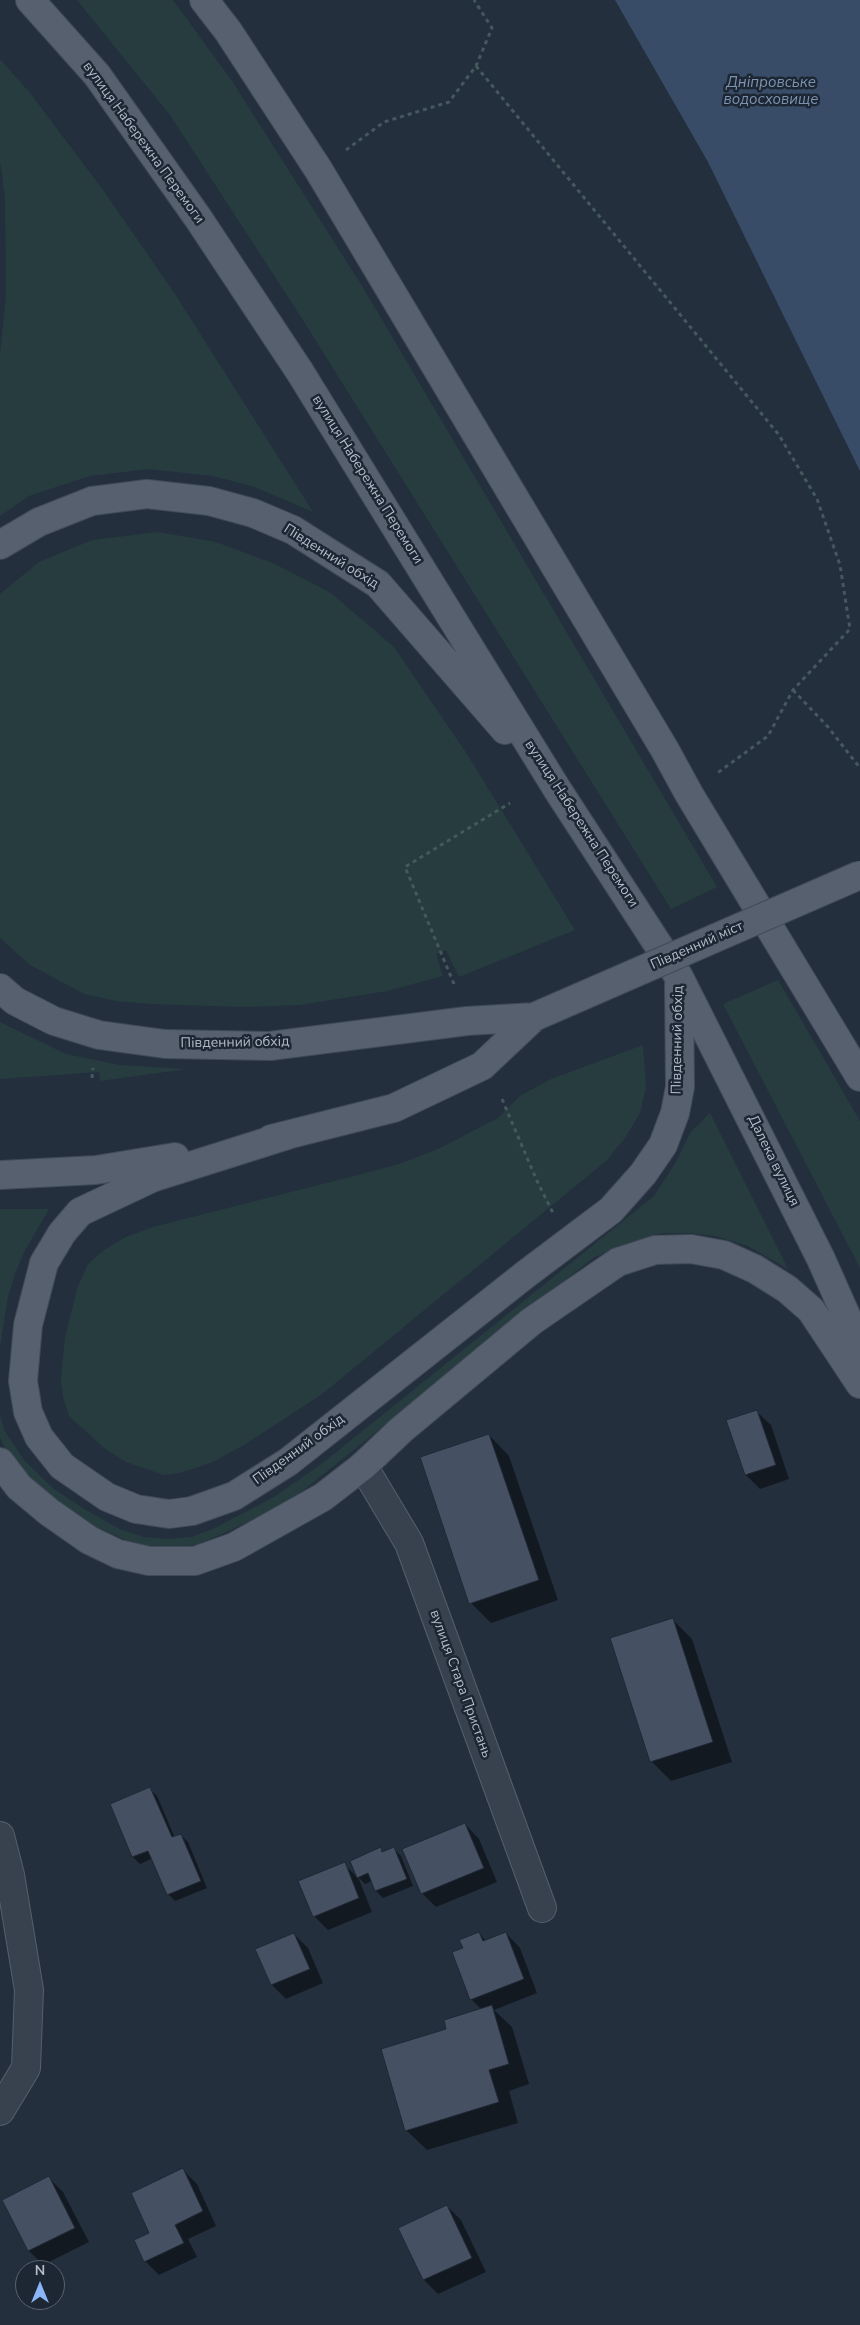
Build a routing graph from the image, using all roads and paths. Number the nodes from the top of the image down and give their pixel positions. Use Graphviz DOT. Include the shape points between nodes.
graph roads {
  1 [pos="30,0"];
  2 [pos="204,0"];
  3 [pos="474,0"];
  4 [pos="476,66"];
  5 [pos="318,169"];
  6 [pos="0,545"];
  7 [pos="794,690"];
  8 [pos="860,768"];
  9 [pos="557,789"];
  10 [pos="689,794"];
  11 [pos="510,803"];
  12 [pos="860,875"];
  13 [pos="679,977"];
  14 [pos="454,984"];
  15 [pos="0,988"];
  16 [pos="534,1017"];
  17 [pos="860,1076"];
  18 [pos="502,1099"];
  19 [pos="288,1135"];
  20 [pos="0,1175"];
  21 [pos="555,1215"];
  22 [pos="860,1347"];
  23 [pos="860,1384"];
  24 [pos="0,1462"];
  25 [pos="363,1466"];
  26 [pos="0,1836"];
  27 [pos="542,1908"];
  28 [pos="0,2111"];
  1 -- 9 [label="main road, вулиця Набережна Перемоги" via="97,75 198,218 300,372"];
  2 -- 5 [label="main road"];
  3 -- 4 [label="path" via="492,28"];
  4 -- 5 [label="path" via="449,102 384,122"];
  4 -- 7 [label="path" via="779,435 817,499 840,564 850,629"];
  5 -- 10 [label="main road"];
  6 -- 9 [label="main road, Південний обхід" via="39,522 92,501 148,494 209,501 261,516 293,530 378,584"];
  7 -- 8 [label="path"];
  7 -- 10 [label="path" via="768,736"];
  9 -- 13 [label="main road, вулиця Набережна Перемоги"];
  10 -- 17 [label="main road"];
  11 -- 14 [label="path" via="405,867"];
  12 -- 16 [label="main road, Південний міст, bridge"];
  13 -- 19 [label="main road, Південний обхід" via="680,1087 675,1113 663,1145 611,1210 288,1462 234,1496 192,1511 169,1514 136,1509 107,1497 62,1466 39,1436 28,1412 23,1381 28,1325 44,1263 62,1233 80,1212 152,1178"];
  13 -- 22 [label="main road, Далека вулиця" via="822,1259"];
  15 -- 16 [label="main road, Південний обхід" via="54,1021 100,1035 165,1044 270,1046 467,1021"];
  16 -- 19 [label="main road, Південний обхід" via="482,1066 394,1108"];
  18 -- 21 [label="path"];
  19 -- 20 [label="main road, Південний обхід" via="193,1155 96,1170"];
  23 -- 25 [label="main road" via="811,1310 787,1289 755,1269 724,1256 691,1249 655,1250 618,1262 532,1321 401,1430"];
  24 -- 25 [label="main road" via="19,1487 90,1540 118,1554 172,1562 195,1560 234,1547 324,1497"];
  25 -- 27 [label="street, вулиця Стара Пристань" via="408,1543"];
  26 -- 28 [label="street" via="10,1875 29,1990 26,2068"];
}
